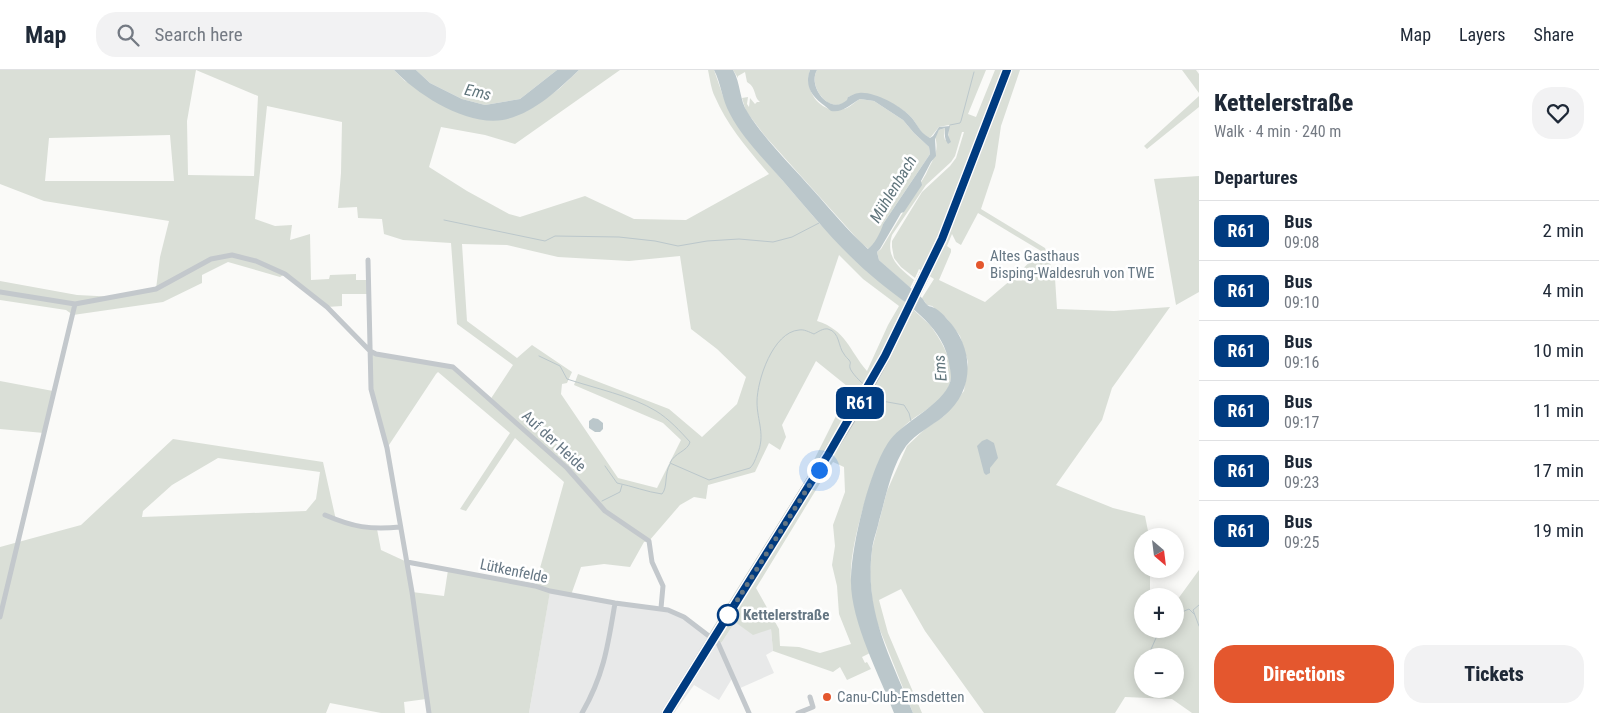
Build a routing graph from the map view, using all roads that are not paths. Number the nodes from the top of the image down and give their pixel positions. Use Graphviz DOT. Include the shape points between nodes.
graph roads {
  1 [pos="1007,70"];
  2 [pos="368,260"];
  3 [pos="0,292"];
  4 [pos="75,304"];
  5 [pos="370,351"];
  6 [pos="325,516"];
  7 [pos="400,527"];
  8 [pos="407,562"];
  9 [pos="616,603"];
  10 [pos="661,608"];
  11 [pos="0,617"];
  12 [pos="714,638"];
  13 [pos="810,698"];
  14 [pos="429,713"];
  15 [pos="582,713"];
  16 [pos="668,713"];
  17 [pos="749,713"];
  18 [pos="798,713"];
  1 -- 12 [label="main road" via="942,239 897,334 863,397"];
  2 -- 5 [label="street"];
  3 -- 4 [label="street"];
  4 -- 5 [label="street" via="156,289 211,259 232,255 256,261 284,274 327,306"];
  4 -- 11 [label="street"];
  5 -- 7 [label="street" via="370,390 387,448"];
  5 -- 10 [label="street, Auf der Heide" via="452,367 567,468 605,511 650,541 652,562 663,586"];
  6 -- 7 [label="street" via="347,525 377,529"];
  7 -- 8 [label="street"];
  8 -- 9 [label="street, Lütkenfelde"];
  8 -- 14 [label="street"];
  9 -- 10 [label="street, Lütkenfelde"];
  9 -- 15 [label="street" via="606,658"];
  10 -- 12 [label="street, Lütkenfelde" via="684,616"];
  12 -- 16 [label="main road"];
  12 -- 17 [label="street"];
  13 -- 18 [label="street" via="813,706"];
}
